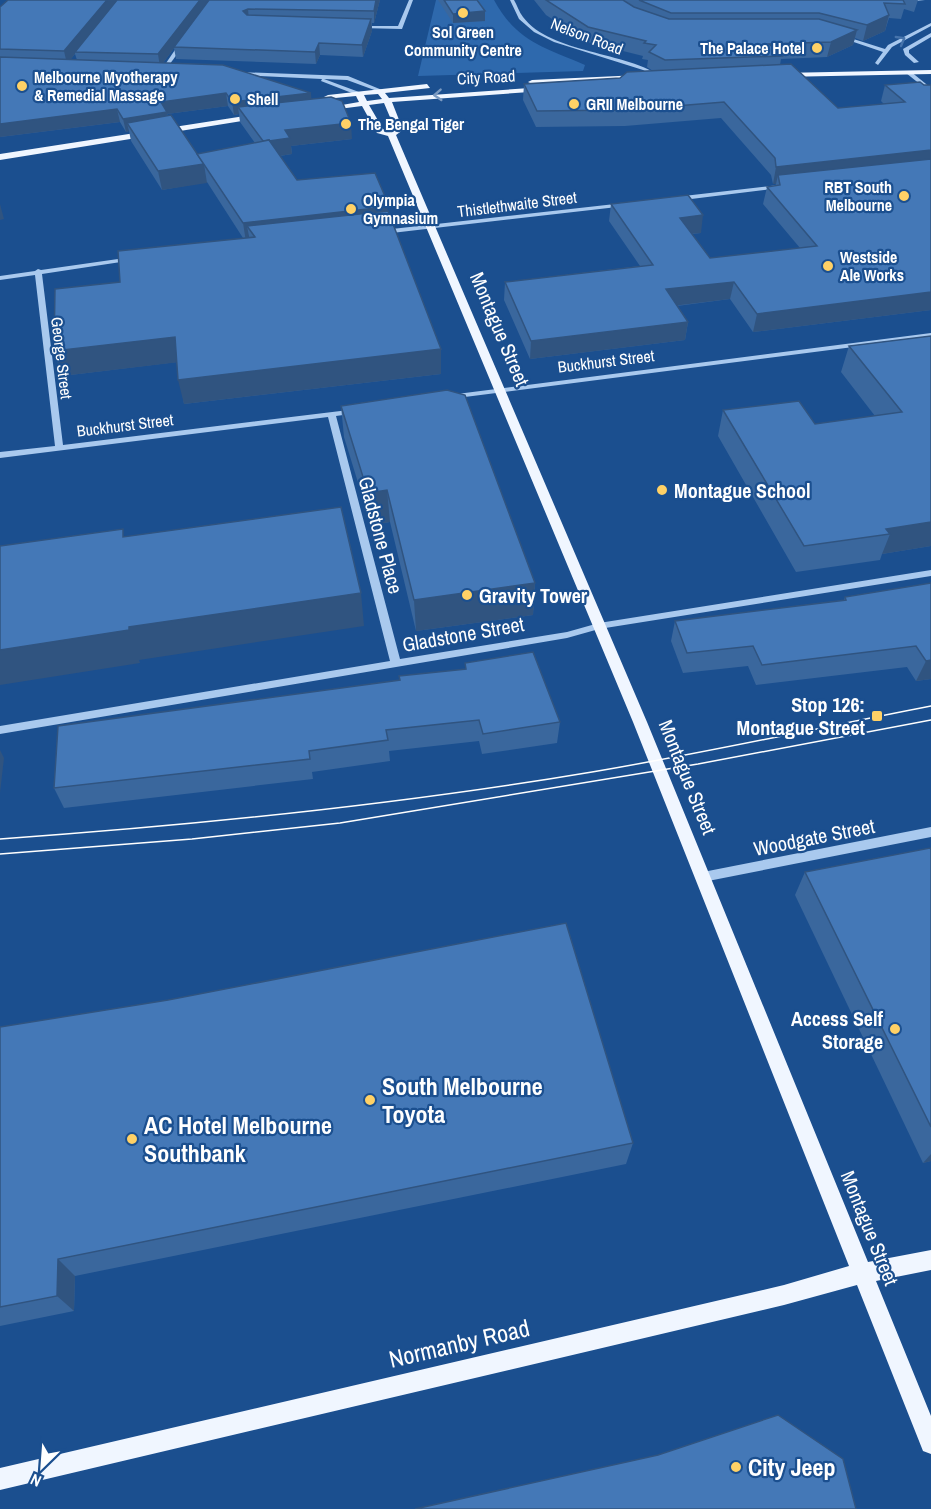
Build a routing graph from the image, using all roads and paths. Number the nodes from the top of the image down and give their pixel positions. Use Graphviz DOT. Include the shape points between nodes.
graph roads {
  1 [pos="411,0"];
  2 [pos="512,0"];
  3 [pos="923,0"];
  4 [pos="896,1"];
  5 [pos="907,1"];
  6 [pos="931,5"];
  7 [pos="931,24"];
  8 [pos="355,27"];
  9 [pos="920,29"];
  10 [pos="931,33"];
  11 [pos="189,34"];
  12 [pos="838,36"];
  13 [pos="886,51"];
  14 [pos="894,62"];
  15 [pos="904,62"];
  16 [pos="919,62"];
  17 [pos="868,63"];
  18 [pos="878,63"];
  19 [pos="858,64"];
  20 [pos="777,69"];
  21 [pos="152,71"];
  22 [pos="162,71"];
  23 [pos="173,72"];
  24 [pos="908,72"];
  25 [pos="931,72"];
  26 [pos="229,74"];
  27 [pos="766,75"];
  28 [pos="308,77"];
  29 [pos="667,78"];
  30 [pos="461,84"];
  31 [pos="432,86"];
  32 [pos="379,90"];
  33 [pos="931,91"];
  34 [pos="357,93"];
  35 [pos="322,98"];
  36 [pos="387,100"];
  37 [pos="366,103"];
  38 [pos="318,109"];
  39 [pos="266,113"];
  40 [pos="391,134"];
  41 [pos="0,157"];
  42 [pos="788,186"];
  43 [pos="668,200"];
  44 [pos="634,204"];
  45 [pos="431,227"];
  46 [pos="374,232"];
  47 [pos="144,257"];
  48 [pos="38,272"];
  49 [pos="0,278"];
  50 [pos="931,335"];
  51 [pos="499,390"];
  52 [pos="438,399"];
  53 [pos="367,409"];
  54 [pos="332,415"];
  55 [pos="59,448"];
  56 [pos="0,455"];
  57 [pos="931,573"];
  58 [pos="599,626"];
  59 [pos="396,664"];
  60 [pos="0,730"];
  61 [pos="931,832"];
  62 [pos="703,877"];
  63 [pos="931,1260"];
  64 [pos="862,1273"];
  65 [pos="931,1443"];
  66 [pos="0,1479"];
  1 -- 8 [label="street" via="400,28"];
  2 -- 29 [label="street, Nelson Road" via="522,19 544,35"];
  3 -- 5 [label="street"];
  4 -- 5 [label="street"];
  5 -- 6 [label="street"];
  7 -- 9 [label="street"];
  9 -- 10 [label="street"];
  13 -- 9 [label="street, one-way"];
  10 -- 16 [label="street" via="906,49"];
  11 -- 22 [label="street"];
  12 -- 13 [label="street"];
  13 -- 18 [label="street"];
  14 -- 18 [label="main road"];
  15 -- 16 [label="main road"];
  16 -- 24 [label="main road" via="904,68"];
  17 -- 18 [label="main road"];
  19 -- 20 [label="main road"];
  21 -- 22 [label="street"];
  22 -- 23 [label="street"];
  24 -- 25 [label="main road"];
  24 -- 27 [label="main road"];
  24 -- 33 [label="street"];
  26 -- 28 [label="street"];
  28 -- 32 [label="street" via="358,80"];
  28 -- 34 [label="street"];
  29 -- 30 [label="main road, City Road"];
  29 -- 36 [label="main road, City Road, one-way"];
  31 -- 32 [label="main road, City Road"];
  32 -- 34 [label="main road, City Road"];
  32 -- 36 [label="main road, Montague Street"];
  34 -- 35 [label="main road, City Road"];
  34 -- 37 [label="main road, Montague Street"];
  36 -- 37 [label="main road, City Road"];
  36 -- 40 [label="main road, Montague Street" via="399,130"];
  37 -- 38 [label="main road, City Road"];
  37 -- 40 [label="main road, Montague Street" via="380,131"];
  39 -- 41 [label="main road"];
  40 -- 45 [label="main road, Montague Street"];
  42 -- 43 [label="street"];
  44 -- 45 [label="street, Thistlethwaite Street"];
  45 -- 46 [label="street, Thistlethwaite Street"];
  45 -- 51 [label="main road, Montague Street"];
  47 -- 48 [label="street"];
  48 -- 49 [label="street"];
  48 -- 55 [label="street, George Street"];
  50 -- 51 [label="street, Buckhurst Street"];
  51 -- 52 [label="street, Buckhurst Street"];
  51 -- 58 [label="main road, Montague Street"];
  53 -- 54 [label="street, Buckhurst Street"];
  54 -- 55 [label="street, Buckhurst Street"];
  54 -- 59 [label="street, Gladstone Place"];
  55 -- 56 [label="street, Buckhurst Street"];
  57 -- 58 [label="street, Gladstone Street"];
  58 -- 59 [label="street, Gladstone Street"];
  58 -- 62 [label="main road, Montague Street"];
  59 -- 60 [label="street, Gladstone Street"];
  61 -- 62 [label="street, Woodgate Street"];
  62 -- 64 [label="main road, Montague Street"];
  63 -- 64 [label="main road, Normanby Road"];
  64 -- 65 [label="main road, Montague Street"];
  64 -- 66 [label="main road, Normanby Road" via="784,1295"];
}
